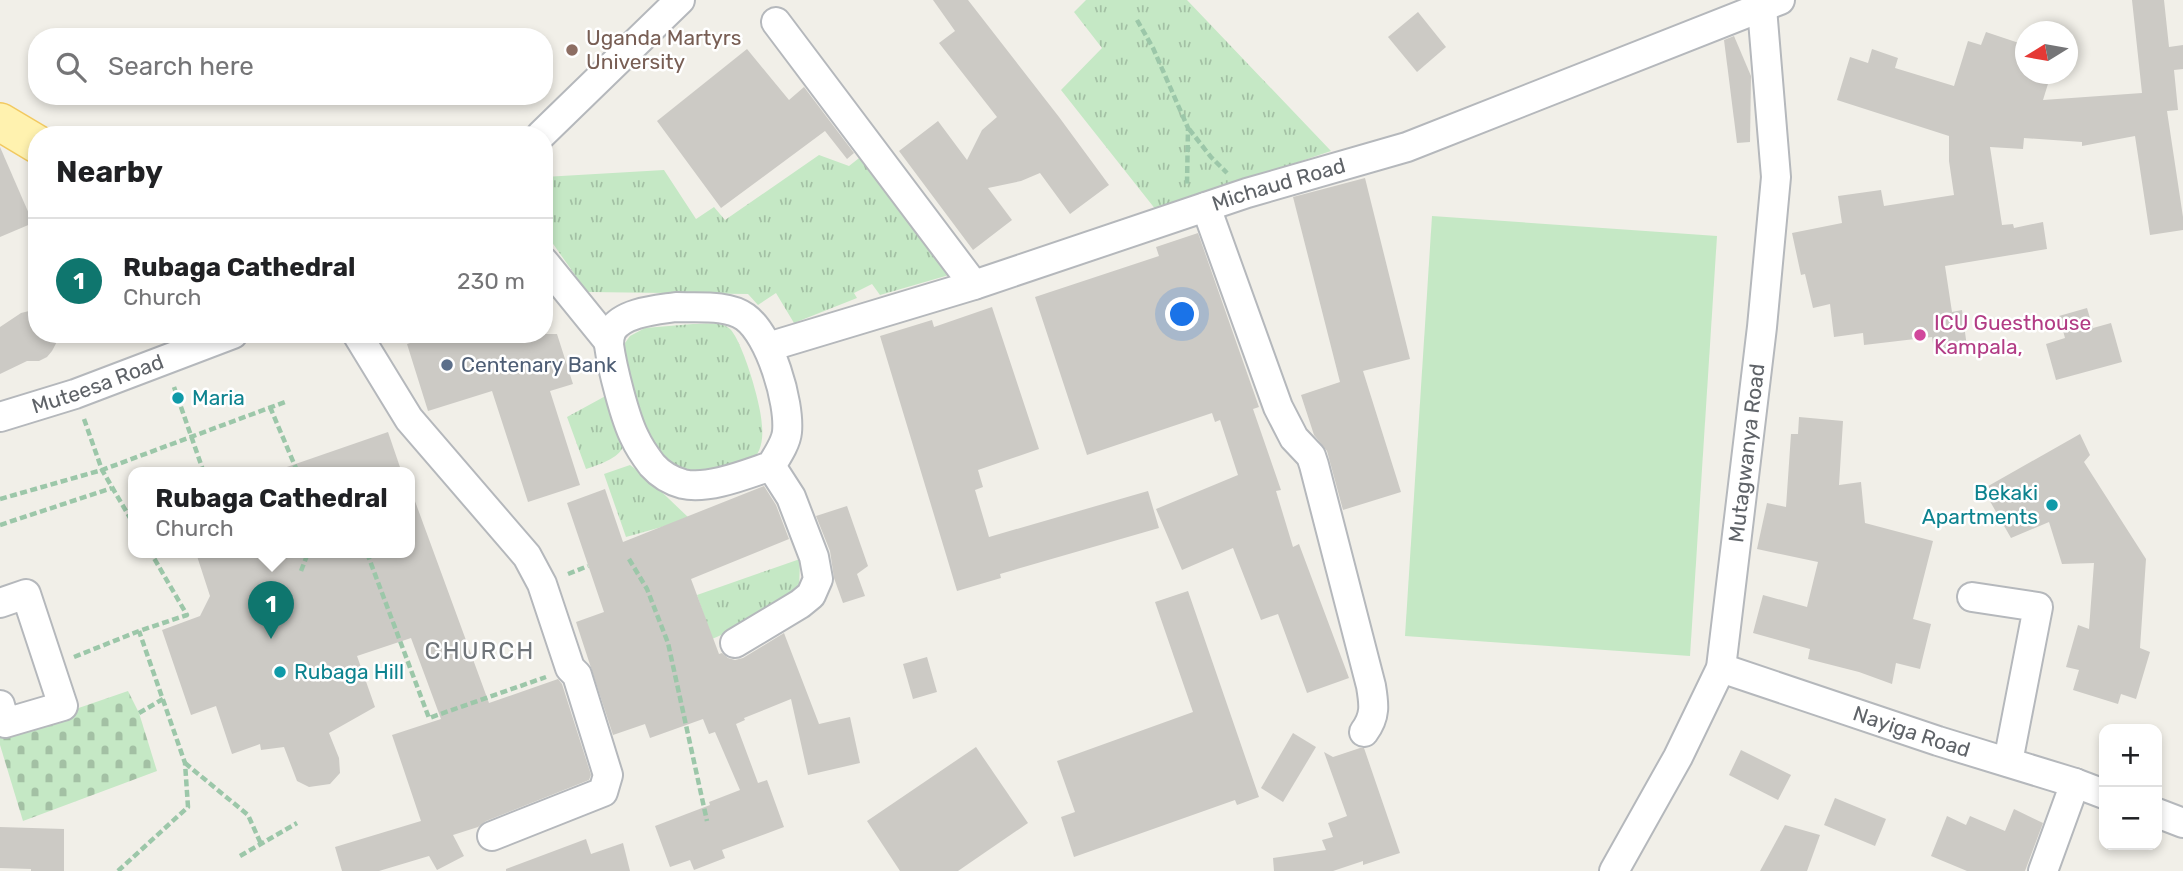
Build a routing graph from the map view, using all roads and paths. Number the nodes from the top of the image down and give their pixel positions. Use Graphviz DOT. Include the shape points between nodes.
graph roads {
  1 [pos="680,0"];
  2 [pos="1771,4"];
  3 [pos="1137,20"];
  4 [pos="776,22"];
  5 [pos="0,122"];
  6 [pos="550,126"];
  7 [pos="1188,128"];
  8 [pos="28,139"];
  9 [pos="1247,193"];
  10 [pos="1196,210"];
  11 [pos="553,273"];
  12 [pos="974,285"];
  13 [pos="608,342"];
  14 [pos="209,343"];
  15 [pos="363,343"];
  16 [pos="768,347"];
  17 [pos="164,360"];
  18 [pos="75,394"];
  19 [pos="285,401"];
  20 [pos="270,407"];
  21 [pos="0,418"];
  22 [pos="192,437"];
  23 [pos="771,466"];
  24 [pos="202,467"];
  25 [pos="295,467"];
  26 [pos="102,470"];
  27 [pos="112,488"];
  28 [pos="0,499"];
  29 [pos="128,515"];
  30 [pos="0,525"];
  31 [pos="154,558"];
  32 [pos="306,558"];
  33 [pos="369,558"];
  34 [pos="629,559"];
  35 [pos="301,570"];
  36 [pos="1972,597"];
  37 [pos="0,603"];
  38 [pos="139,631"];
  39 [pos="735,643"];
  40 [pos="51,666"];
  41 [pos="570,668"];
  42 [pos="1721,668"];
  43 [pos="163,699"];
  44 [pos="0,705"];
  45 [pos="139,713"];
  46 [pos="1364,732"];
  47 [pos="2008,762"];
  48 [pos="185,763"];
  49 [pos="2075,783"];
  50 [pos="2099,792"];
  51 [pos="2162,815"];
  52 [pos="707,821"];
  53 [pos="297,823"];
  54 [pos="2183,823"];
  55 [pos="492,836"];
  56 [pos="261,844"];
  57 [pos="240,856"];
  58 [pos="118,871"];
  59 [pos="1614,871"];
  60 [pos="2043,871"];
  1 -- 6 [label="street"];
  2 -- 9 [label="street, Michaud Road" via="1407,147"];
  2 -- 42 [label="street, Mutagwanya Road" via="1776,177"];
  3 -- 7 [label="path"];
  4 -- 12 [label="street"];
  5 -- 8 [label="main road"];
  7 -- 9 [label="path"];
  7 -- 10 [label="path"];
  9 -- 10 [label="street, Michaud Road"];
  10 -- 12 [label="street, Michaud Road"];
  10 -- 46 [label="street" via="1278,407 1314,465 1371,686 1374,710"];
  11 -- 13 [label="street"];
  12 -- 16 [label="street, Michaud Road"];
  13 -- 16 [label="street" via="613,329 626,319 676,307 723,309 747,318"];
  13 -- 23 [label="street" via="634,436 653,467 669,479 699,485"];
  14 -- 17 [label="street, Muteesa Road"];
  15 -- 41 [label="street" via="409,419 527,556 542,584"];
  16 -- 23 [label="street" via="785,397 787,433"];
  17 -- 18 [label="street, Muteesa Road"];
  17 -- 22 [label="path"];
  18 -- 21 [label="street, Muteesa Road"];
  18 -- 26 [label="path"];
  19 -- 20 [label="path"];
  20 -- 22 [label="path"];
  20 -- 25 [label="path"];
  22 -- 24 [label="path"];
  22 -- 26 [label="path"];
  23 -- 39 [label="street" via="791,497 818,579 811,595 800,604"];
  26 -- 27 [label="path"];
  26 -- 28 [label="path"];
  27 -- 29 [label="path"];
  27 -- 30 [label="path"];
  31 -- 38 [label="path" via="187,615"];
  32 -- 35 [label="path"];
  33 -- 41 [label="path" via="429,718"];
  34 -- 52 [label="path" via="668,643"];
  36 -- 47 [label="street" via="2038,607"];
  37 -- 40 [label="street" via="26,594"];
  38 -- 40 [label="path"];
  38 -- 43 [label="path"];
  40 -- 44 [label="street" via="63,706 5,723"];
  41 -- 55 [label="street" via="577,675 608,775 607,785 603,792"];
  42 -- 47 [label="street, Nayiga Road"];
  42 -- 59 [label="street, Mutagwanya Road"];
  43 -- 45 [label="path"];
  43 -- 48 [label="path"];
  47 -- 49 [label="street, Nayiga Road"];
  48 -- 56 [label="path" via="248,815"];
  48 -- 58 [label="path" via="188,807"];
  49 -- 50 [label="street, Nayiga Road"];
  49 -- 60 [label="street"];
  51 -- 54 [label="street"];
  53 -- 56 [label="path"];
  56 -- 57 [label="path"];
}
